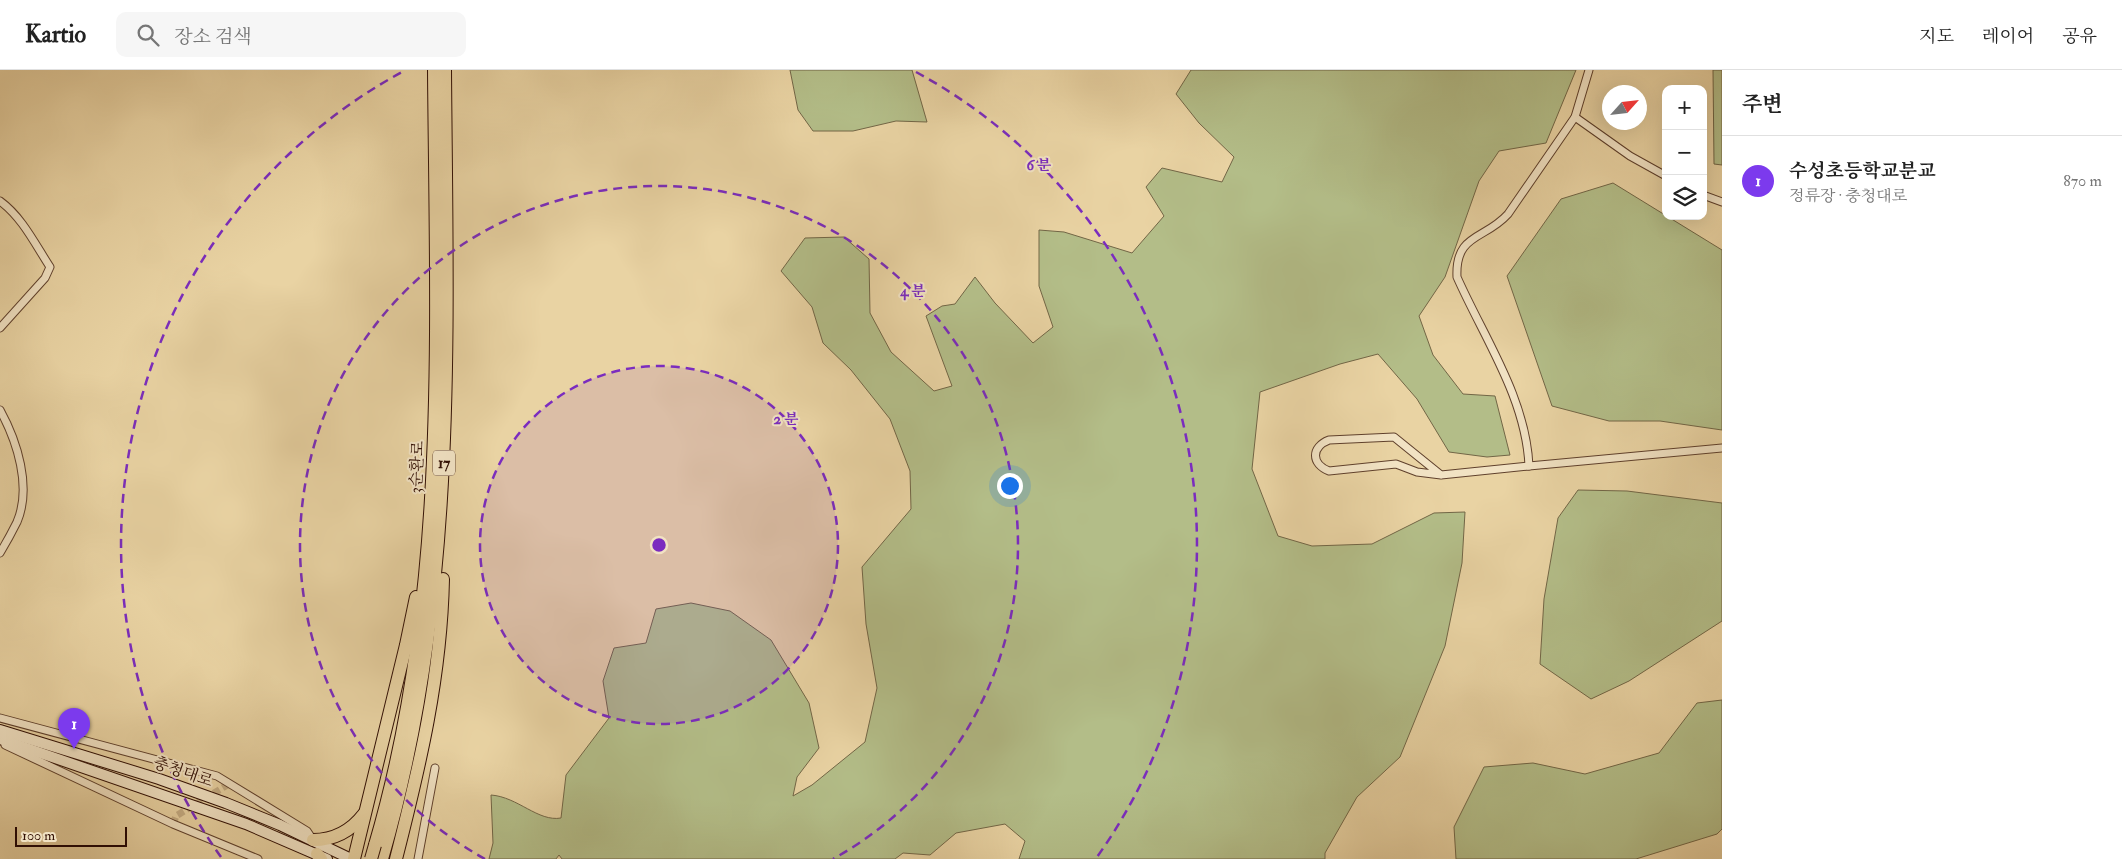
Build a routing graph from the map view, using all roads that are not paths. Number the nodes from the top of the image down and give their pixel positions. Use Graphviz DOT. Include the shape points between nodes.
graph roads {
  1 [pos="434,70"];
  2 [pos="445,70"];
  3 [pos="1589,70"];
  4 [pos="1575,117"];
  5 [pos="1664,175"];
  6 [pos="1707,196"];
  7 [pos="0,201"];
  8 [pos="1722,202"];
  9 [pos="0,328"];
  10 [pos="0,410"];
  11 [pos="1722,448"];
  12 [pos="444,461"];
  13 [pos="1529,466"];
  14 [pos="1441,475"];
  15 [pos="432,496"];
  16 [pos="0,553"];
  17 [pos="0,718"];
  18 [pos="0,730"];
  19 [pos="0,740"];
  20 [pos="435,768"];
  21 [pos="364,814"];
  22 [pos="313,840"];
  23 [pos="379,853"];
  24 [pos="354,856"];
  25 [pos="398,856"];
  26 [pos="322,857"];
  27 [pos="258,859"];
  28 [pos="371,859"];
  29 [pos="418,859"];
  1 -- 15 [label="highway, 3순환로 / 17" via="436,386"];
  2 -- 12 [label="highway, 3순환로 / 17"];
  3 -- 4 [label="street"];
  4 -- 5 [label="street" via="1630,156"];
  4 -- 13 [label="street" via="1503,220 1458,254 1457,277 1517,404"];
  6 -- 8 [label="street"];
  7 -- 9 [label="street" via="21,222 50,267 45,278"];
  10 -- 16 [label="street" via="12,432 22,477 22,501 17,521"];
  11 -- 13 [label="street"];
  12 -- 23 [label="highway, 3순환로 / 17" via="438,556 425,660 406,762"];
  12 -- 25 [label="highway" via="442,607 437,673"];
  13 -- 14 [label="street"];
  14 -- 14 [label="street" via="1418,472 1396,464 1329,471 1321,468 1314,452 1320,443 1329,440 1394,437"];
  15 -- 21 [label="highway" via="412,621"];
  15 -- 23 [label="highway, 3순환로 / 17" via="413,673"];
  17 -- 22 [label="street" via="216,776 307,831"];
  18 -- 22 [label="main road, 충청대로" via="159,779"];
  19 -- 26 [label="main road, 충청대로" via="246,824"];
  19 -- 27 [label="street" via="47,766"];
  20 -- 29 [label="street"];
  21 -- 22 [label="highway" via="352,828 341,834"];
  21 -- 24 [label="highway"];
  22 -- 24 [label="main road, 충청대로"];
  23 -- 24 [label="highway"];
  23 -- 28 [label="highway, 3순환로 / 17, bridge"];
}
